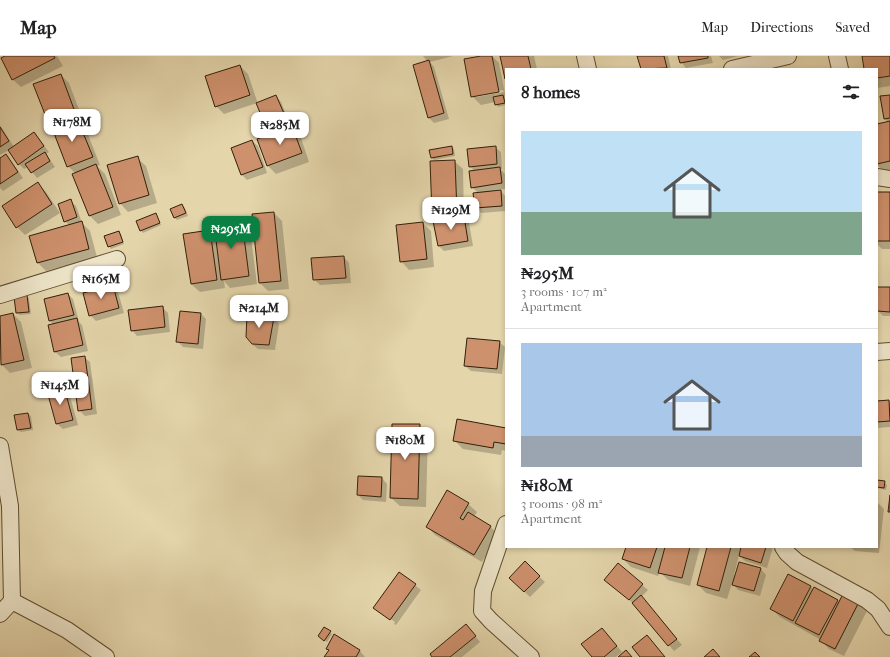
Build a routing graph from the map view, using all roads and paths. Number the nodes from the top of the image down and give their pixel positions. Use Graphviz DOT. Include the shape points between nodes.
graph roads {
  1 [pos="585,56"];
  2 [pos="788,56"];
  3 [pos="837,56"];
  4 [pos="588,68"];
  5 [pos="736,68"];
  6 [pos="840,68"];
  7 [pos="878,177"];
  8 [pos="890,179"];
  9 [pos="117,259"];
  10 [pos="0,295"];
  11 [pos="890,351"];
  12 [pos="878,352"];
  13 [pos="0,446"];
  14 [pos="505,527"];
  15 [pos="784,548"];
  16 [pos="12,601"];
  17 [pos="0,614"];
  18 [pos="890,627"];
  19 [pos="106,657"];
  20 [pos="531,657"];
  1 -- 4 [label="street"];
  2 -- 5 [label="street"];
  3 -- 6 [label="street"];
  7 -- 8 [label="street"];
  9 -- 10 [label="street"];
  11 -- 12 [label="street"];
  13 -- 16 [label="street" via="10,506"];
  14 -- 20 [label="street" via="483,591 482,611"];
  15 -- 18 [label="street" via="797,562 867,600 878,609"];
  16 -- 17 [label="street"];
  16 -- 19 [label="street" via="67,630"];
}
